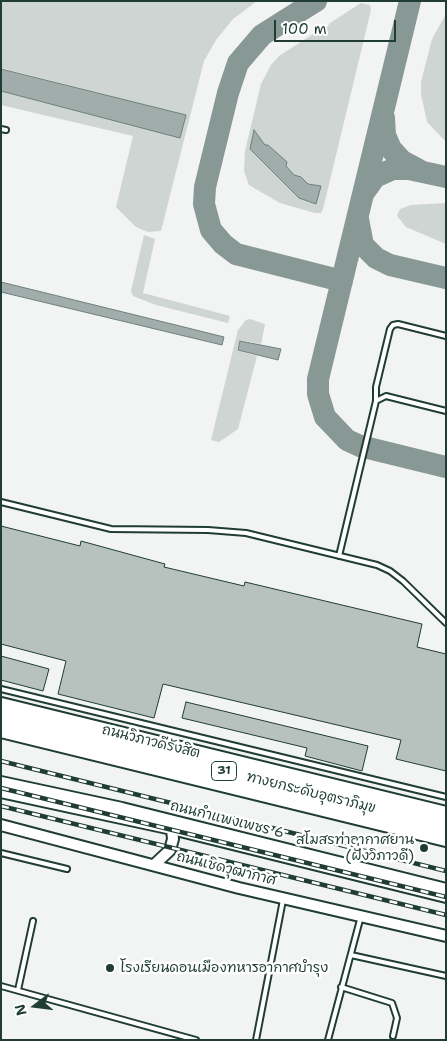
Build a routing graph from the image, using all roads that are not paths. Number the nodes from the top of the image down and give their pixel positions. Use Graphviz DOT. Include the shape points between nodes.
graph roads {
  1 [pos="446,336"];
  2 [pos="376,402"];
  3 [pos="446,411"];
  4 [pos="1,502"];
  5 [pos="339,556"];
  6 [pos="446,623"];
  7 [pos="1,689"];
  8 [pos="1,705"];
  9 [pos="1,716"];
  10 [pos="1,730"];
  11 [pos="1,738"];
  12 [pos="1,782"];
  13 [pos="1,792"];
  14 [pos="446,797"];
  15 [pos="446,814"];
  16 [pos="1,826"];
  17 [pos="446,826"];
  18 [pos="172,829"];
  19 [pos="446,839"];
  20 [pos="446,847"];
  21 [pos="1,853"];
  22 [pos="154,865"];
  23 [pos="67,869"];
  24 [pos="446,888"];
  25 [pos="446,897"];
  26 [pos="283,898"];
  27 [pos="360,920"];
  28 [pos="33,921"];
  29 [pos="446,936"];
  30 [pos="351,955"];
  31 [pos="446,976"];
  32 [pos="1,986"];
  33 [pos="341,987"];
  34 [pos="18,990"];
  35 [pos="393,1036"];
  36 [pos="196,1040"];
  37 [pos="256,1040"];
  38 [pos="328,1040"];
  1 -- 2 [label="lane" via="398,324 392,326 376,388"];
  2 -- 3 [label="lane" via="386,396"];
  2 -- 5 [label="lane"];
  4 -- 5 [label="lane" via="111,529 240,532"];
  5 -- 6 [label="lane" via="390,571"];
  7 -- 14 [label="lane"];
  8 -- 15 [label="highway, ถนนวิภาวดีรังสิต / 31"];
  9 -- 17 [label="highway, ทางยกระดับอุตราภิมุข / 31"];
  10 -- 19 [label="highway, ทางยกระดับอุตราภิมุข / 31"];
  11 -- 20 [label="highway, 31"];
  12 -- 24 [label="main road, ถนนกำแพงเพชร 6" via="122,808"];
  13 -- 18 [label="main road, ถนนกำแพงเพชร 6"];
  16 -- 22 [label="main road, ถนนเชิดวุฒากาศ"];
  18 -- 22 [label="main road" via="170,850"];
  18 -- 25 [label="main road, ถนนกำแพงเพชร 6"];
  21 -- 23 [label="lane"];
  22 -- 26 [label="main road, ถนนเชิดวุฒากาศ"];
  26 -- 27 [label="main road, ถนนเชิดวุฒากาศ"];
  26 -- 37 [label="lane"];
  27 -- 29 [label="main road, ถนนเชิดวุฒากาศ"];
  27 -- 30 [label="lane"];
  28 -- 34 [label="lane"];
  30 -- 31 [label="lane"];
  30 -- 33 [label="lane"];
  32 -- 34 [label="lane"];
  33 -- 35 [label="lane" via="392,1004 397,1018"];
  33 -- 38 [label="lane"];
  34 -- 36 [label="lane"];
}
